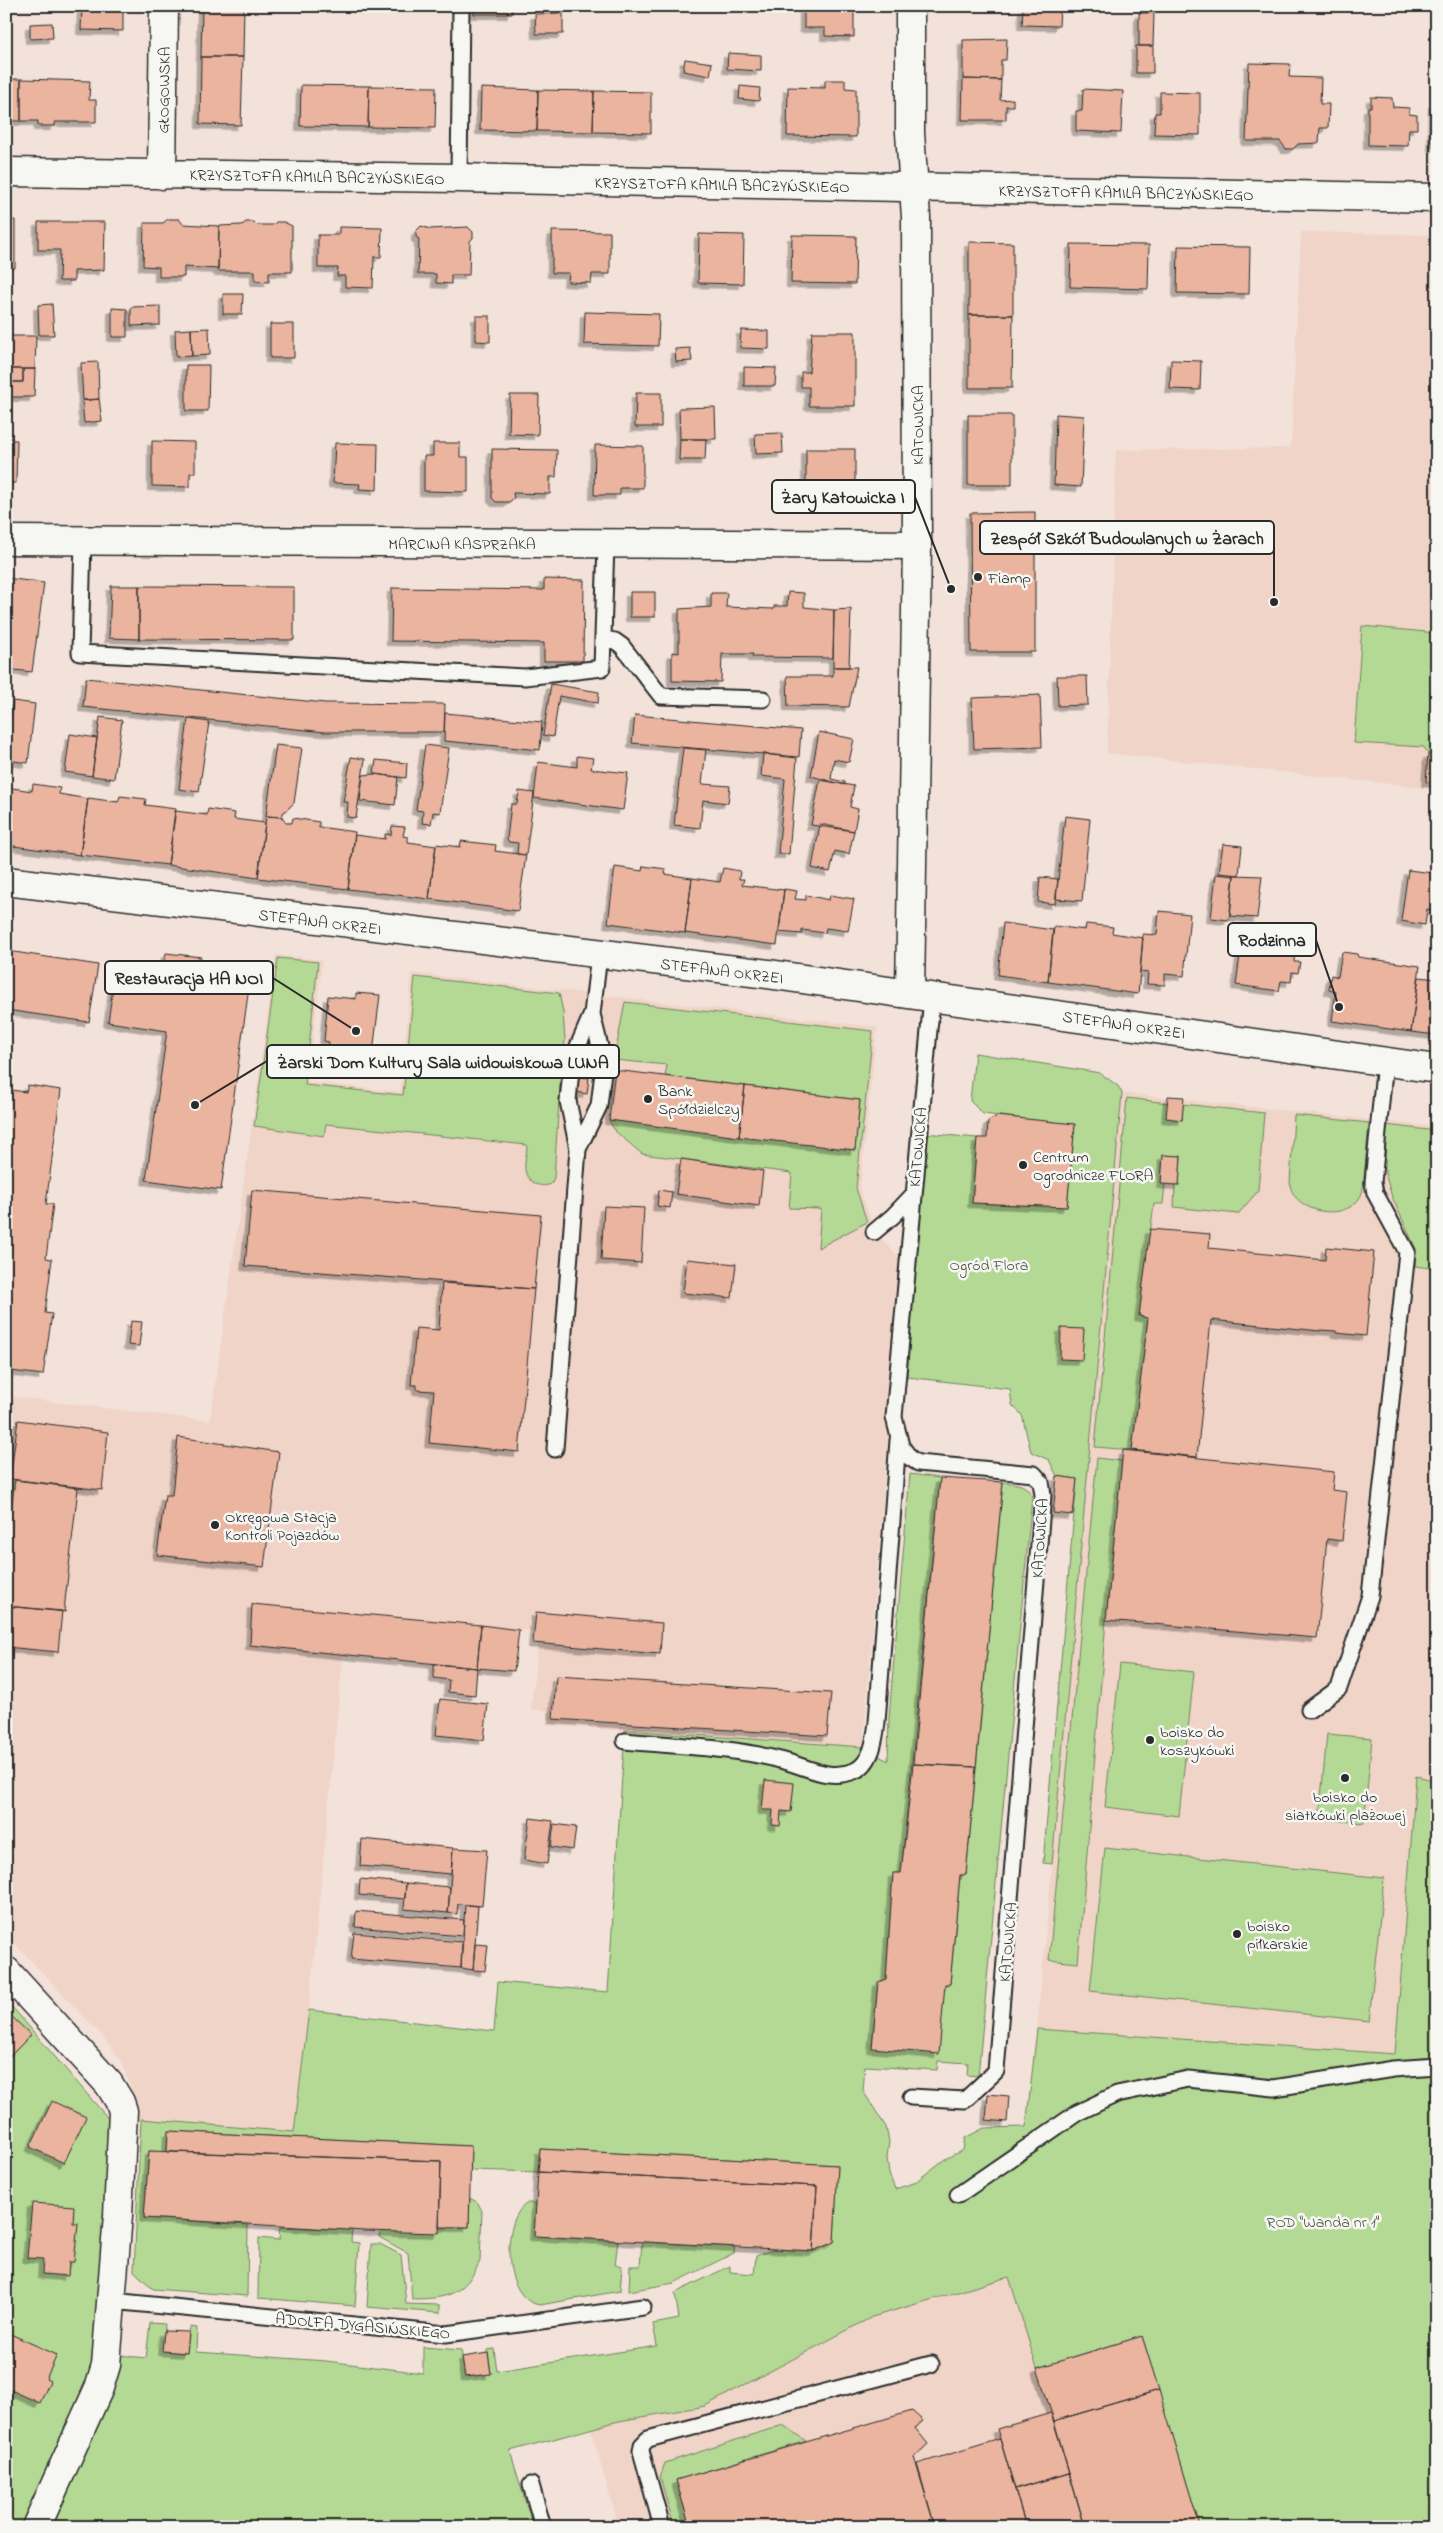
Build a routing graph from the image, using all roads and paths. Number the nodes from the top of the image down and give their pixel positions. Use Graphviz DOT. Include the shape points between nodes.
graph roads {
  1 [pos="164,6"];
  2 [pos="461,6"];
  3 [pos="910,6"];
  4 [pos="6,172"];
  5 [pos="162,174"];
  6 [pos="460,178"];
  7 [pos="913,189"];
  8 [pos="1437,198"];
  9 [pos="6,540"];
  10 [pos="83,541"];
  11 [pos="606,543"];
  12 [pos="917,545"];
  13 [pos="602,639"];
  14 [pos="763,699"];
  15 [pos="6,881"];
  16 [pos="599,955"];
  17 [pos="921,996"];
  18 [pos="592,1014"];
  19 [pos="1385,1062"];
  20 [pos="1437,1069"];
  21 [pos="578,1149"];
  22 [pos="913,1195"];
  23 [pos="874,1232"];
  24 [pos="898,1438"];
  25 [pos="555,1449"];
  26 [pos="1309,1710"];
  27 [pos="625,1741"];
  28 [pos="6,1971"];
  29 [pos="1437,2066"];
  30 [pos="911,2097"];
  31 [pos="958,2195"];
  32 [pos="112,2301"];
  33 [pos="643,2307"];
  34 [pos="931,2364"];
  35 [pos="531,2486"];
  36 [pos="36,2527"];
  37 [pos="543,2527"];
  38 [pos="662,2527"];
  1 -- 5 [label="street, GŁOGOWSKA"];
  2 -- 6 [label="lane"];
  3 -- 7 [label="street, KATOWICKA"];
  4 -- 5 [label="street, KRZYSZTOFA KAMILA BACZYŃSKIEGO"];
  5 -- 6 [label="street, KRZYSZTOFA KAMILA BACZYŃSKIEGO"];
  6 -- 7 [label="street, KRZYSZTOFA KAMILA BACZYŃSKIEGO"];
  7 -- 8 [label="street, KRZYSZTOFA KAMILA BACZYŃSKIEGO"];
  7 -- 12 [label="street, KATOWICKA" via="916,217"];
  9 -- 10 [label="street, MARCINA KASPRZAKA"];
  10 -- 11 [label="street, MARCINA KASPRZAKA"];
  10 -- 13 [label="lane" via="80,653 525,676 602,668"];
  11 -- 12 [label="street, MARCINA KASPRZAKA"];
  11 -- 13 [label="lane"];
  12 -- 17 [label="street, KATOWICKA"];
  13 -- 14 [label="lane" via="622,646 661,696"];
  15 -- 16 [label="street, STEFANA OKRZEI"];
  16 -- 17 [label="street, STEFANA OKRZEI"];
  16 -- 18 [label="lane"];
  17 -- 19 [label="street, STEFANA OKRZEI"];
  17 -- 22 [label="lane, KATOWICKA"];
  18 -- 21 [label="lane" via="572,1060 568,1101"];
  18 -- 21 [label="lane" via="604,1063 599,1106"];
  19 -- 20 [label="street, STEFANA OKRZEI"];
  19 -- 26 [label="lane" via="1373,1182 1375,1193 1407,1252 1370,1596 1339,1688"];
  21 -- 25 [label="lane"];
  22 -- 23 [label="lane"];
  22 -- 24 [label="lane, KATOWICKA" via="894,1417"];
  24 -- 27 [label="lane" via="877,1722 866,1762 854,1771 830,1775 770,1758"];
  24 -- 30 [label="lane, KATOWICKA" via="905,1453 918,1463 1034,1474 1041,1482 1043,1495 996,2072 965,2100"];
  28 -- 32 [label="street" via="100,2074 120,2102 123,2112"];
  29 -- 31 [label="lane" via="1393,2069 1274,2088 1188,2079 1117,2094 1077,2113"];
  32 -- 33 [label="lane, ADOLFA DYGASIŃSKIEGO" via="446,2334"];
  32 -- 36 [label="street" via="106,2365 99,2388"];
  34 -- 38 [label="lane" via="648,2439 641,2451"];
  35 -- 37 [label="lane"];
}
